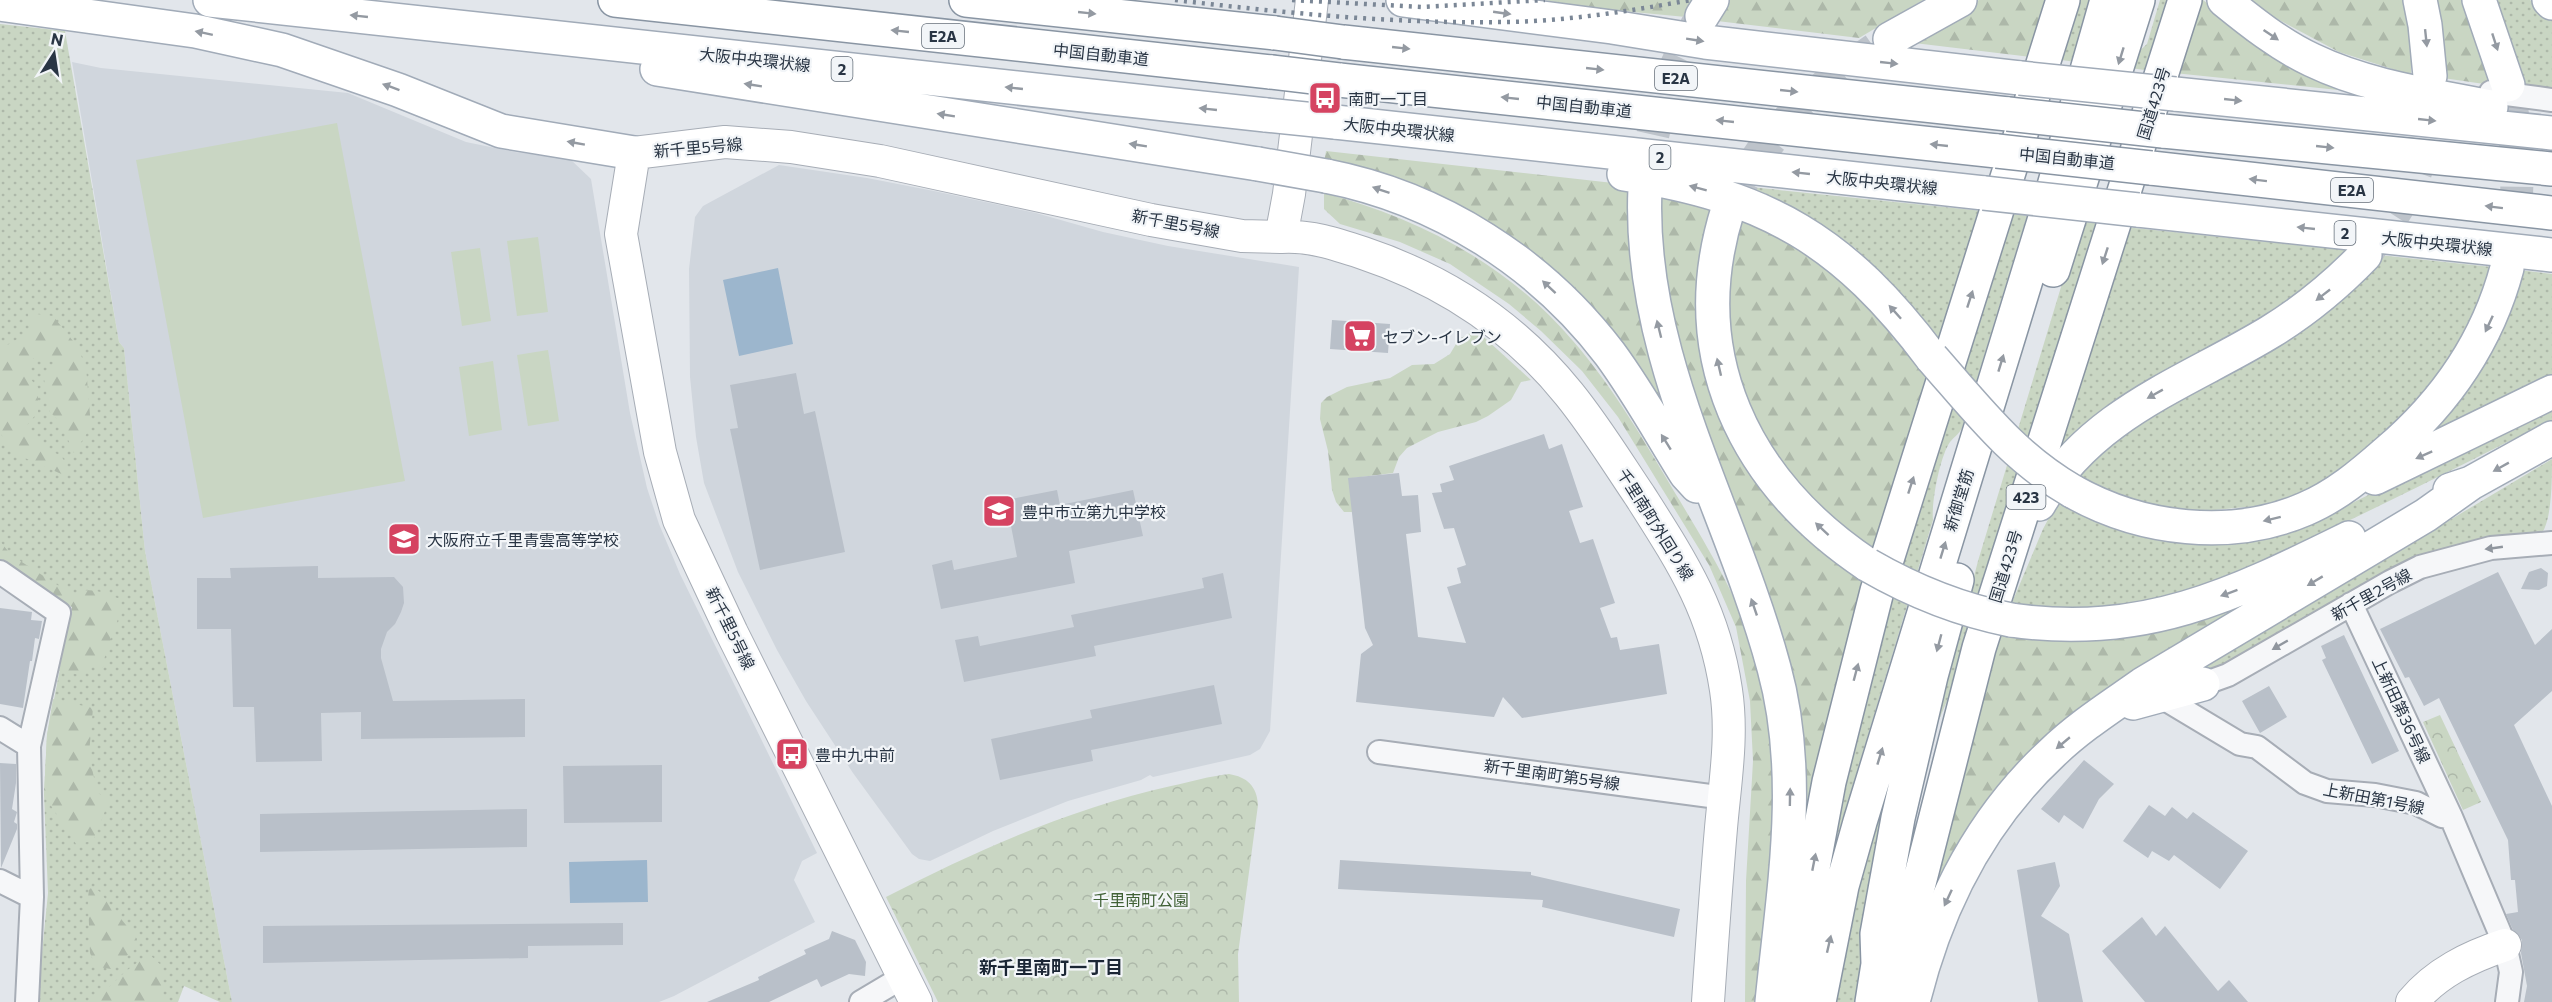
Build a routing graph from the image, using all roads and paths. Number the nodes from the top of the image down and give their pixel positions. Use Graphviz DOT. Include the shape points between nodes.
graph roads {
  1 [pos="210,0"];
  2 [pos="615,0"];
  3 [pos="966,0"];
  4 [pos="1312,0"];
  5 [pos="1403,0"];
  6 [pos="1960,0"];
  7 [pos="2063,0"];
  8 [pos="2107,0"];
  9 [pos="2138,0"];
  10 [pos="2185,0"];
  11 [pos="2224,0"];
  12 [pos="2420,0"];
  13 [pos="2479,0"];
  14 [pos="0,4"];
  15 [pos="417,22"];
  16 [pos="1890,39"];
  17 [pos="2430,76"];
  18 [pos="2364,80"];
  19 [pos="2508,85"];
  20 [pos="2552,99"];
  21 [pos="2552,118"];
  22 [pos="2552,133"];
  23 [pos="1455,135"];
  24 [pos="634,153"];
  25 [pos="2552,169"];
  26 [pos="1645,188"];
  27 [pos="1728,209"];
  28 [pos="2552,213"];
  29 [pos="1281,237"];
  30 [pos="2365,255"];
  31 [pos="2552,255"];
  32 [pos="2507,268"];
  33 [pos="2552,392"];
  34 [pos="2552,438"];
  35 [pos="2471,483"];
  36 [pos="2304,510"];
  37 [pos="2552,543"];
  38 [pos="1732,544"];
  39 [pos="0,572"];
  40 [pos="2351,604"];
  41 [pos="1992,631"];
  42 [pos="2203,684"];
  43 [pos="2160,696"];
  44 [pos="2087,723"];
  45 [pos="0,728"];
  46 [pos="29,746"];
  47 [pos="1379,752"];
  48 [pos="1725,798"];
  49 [pos="2451,817"];
  50 [pos="0,881"];
  51 [pos="32,897"];
  52 [pos="2505,945"];
  53 [pos="1878,964"];
  54 [pos="909,990"];
  55 [pos="27,1002"];
  56 [pos="861,1002"];
  57 [pos="1708,1002"];
  58 [pos="1772,1002"];
  59 [pos="1788,1002"];
  60 [pos="1819,1002"];
  61 [pos="1872,1002"];
  62 [pos="1896,1002"];
  63 [pos="1913,1002"];
  64 [pos="2412,1002"];
  65 [pos="2507,1002"];
  15 -- 1 [label="main road, 大阪中央環状線 / 2, one-way"];
  28 -- 2 [label="main road, 中国自動車道 / E2A, one-way, bridge"];
  3 -- 25 [label="main road, E2A, one-way, bridge" via="2163,131"];
  4 -- 29 [label="street"];
  5 -- 22 [label="main road, one-way, bridge" via="1705,42"];
  6 -- 16 [label="main road"];
  59 -- 7 [label="main road, one-way" via="1829,782 1877,591"];
  60 -- 8 [label="main road, 新御堂筋, one-way" via="1842,886 1860,822 2044,221"];
  9 -- 53 [label="main road, 新御堂筋 / 423, one-way" via="1985,482 1945,621 1898,818 1877,934"];
  10 -- 41 [label="main road, 国道423号 / 423, one-way"];
  11 -- 18 [label="main road, one-way" via="2309,59"];
  12 -- 17 [label="main road, one-way"];
  13 -- 19 [label="main road, one-way"];
  24 -- 14 [label="main road, one-way" via="501,131 282,50 195,31"];
  23 -- 15 [label="main road, 大阪中央環状線 / 2, one-way, bridge"];
  38 -- 15 [label="main road, one-way, bridge" via="1705,496 1686,474 1615,361 1575,314 1545,284 1492,244 1449,219 1382,190 1326,176 671,72"];
  18 -- 20 [label="street"];
  18 -- 21 [label="main road"];
  31 -- 23 [label="main road, 大阪中央環状線 / 2, one-way, bridge"];
  36 -- 23 [label="main road, one-way, bridge" via="2252,524 2194,527 2124,516 2072,491 2010,447 1884,300 1815,239 1768,213 1691,186 1587,170"];
  24 -- 29 [label="street, 新千里5号線" via="725,142 791,147 891,163 1161,222 1242,236"];
  24 -- 54 [label="street, 新千里5号線" via="621,234 660,452 679,520"];
  38 -- 26 [label="main road, one-way" via="1693,441 1658,324 1647,262"];
  41 -- 27 [label="main road, one-way, bridge" via="1965,609 1868,565 1818,526 1780,485 1754,449 1730,403 1719,370 1712,310 1714,263"];
  29 -- 48 [label="street, 千里南町外回り線" via="1313,238 1358,251 1435,282 1506,330 1569,393 1668,541 1706,611 1728,706"];
  30 -- 41 [label="main road, one-way" via="2330,291 2304,310 2140,402 2083,448 2046,491 2032,518"];
  32 -- 36 [label="main road, one-way" via="2483,335 2462,372 2435,406 2355,480"];
  33 -- 36 [label="main road, one-way"];
  34 -- 35 [label="main road, one-way"];
  35 -- 41 [label="main road, one-way" via="2440,494 2268,578 2193,606 2093,625"];
  35 -- 44 [label="main road, one-way" via="2426,515 2143,684"];
  37 -- 40 [label="street, 新千里2号線, one-way" via="2491,548 2441,560 2406,573"];
  58 -- 38 [label="main road, one-way" via="1790,817 1789,754 1774,668"];
  39 -- 46 [label="street" via="59,613"];
  40 -- 42 [label="street, 新千里2号線, one-way" via="2228,675"];
  40 -- 49 [label="street, 上新田第36号線"];
  41 -- 53 [label="main road" via="1922,803"];
  41 -- 62 [label="main road, 国道423号 / 423" via="1915,898"];
  42 -- 43 [label="main road"];
  43 -- 44 [label="main road"];
  43 -- 49 [label="street, 上新田第1号線" via="2240,744 2257,747 2306,783 2327,790 2416,803"];
  44 -- 63 [label="main road, one-way" via="2024,781 1977,844 1937,924"];
  45 -- 46 [label="street"];
  46 -- 51 [label="street"];
  47 -- 48 [label="street, 新千里南町第5号線"];
  48 -- 57 [label="street, 千里南町外回り線"];
  49 -- 52 [label="street"];
  50 -- 51 [label="street"];
  51 -- 55 [label="street"];
  52 -- 64 [label="street" via="2445,972"];
  52 -- 65 [label="street" via="2511,972"];
  53 -- 61 [label="main road, 新御堂筋 / 423"];
  54 -- 56 [label="street"];
}
